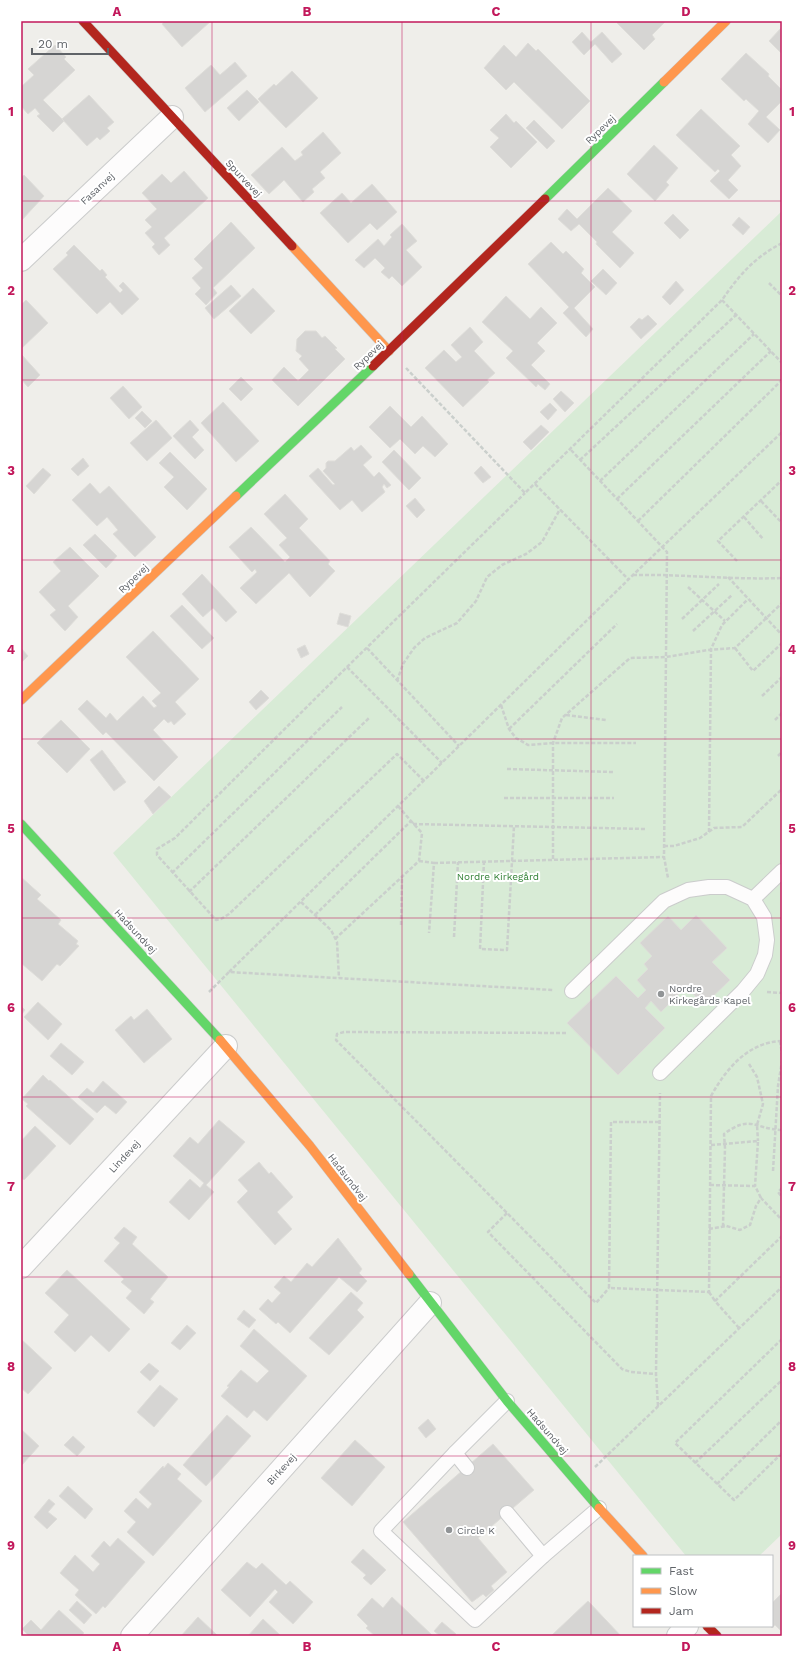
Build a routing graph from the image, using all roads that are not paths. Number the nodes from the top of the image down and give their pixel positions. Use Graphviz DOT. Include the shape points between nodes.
graph roads {
  1 [pos="726,21"];
  2 [pos="91,24"];
  3 [pos="172,117"];
  4 [pos="21,260"];
  5 [pos="389,351"];
  6 [pos="21,700"];
  7 [pos="21,824"];
  8 [pos="782,871"];
  9 [pos="752,899"];
  10 [pos="572,991"];
  11 [pos="226,1046"];
  12 [pos="660,1073"];
  13 [pos="21,1267"];
  14 [pos="430,1302"];
  15 [pos="507,1401"];
  16 [pos="455,1453"];
  17 [pos="467,1468"];
  18 [pos="599,1508"];
  19 [pos="507,1513"];
  20 [pos="642,1555"];
  21 [pos="543,1556"];
  22 [pos="686,1627"];
  23 [pos="708,1627"];
  24 [pos="132,1636"];
  25 [pos="678,1636"];
  26 [pos="717,1636"];
  1 -- 5 [label="street, Rypevej"];
  2 -- 3 [label="street, Spurvevej"];
  3 -- 4 [label="street, Fasanvej"];
  3 -- 5 [label="street, Spurvevej"];
  5 -- 6 [label="street, Rypevej"];
  7 -- 11 [label="street, Hadsundvej"];
  8 -- 9 [label="lane"];
  9 -- 10 [label="lane" via="727,888 710,887 688,890 664,901"];
  9 -- 12 [label="lane" via="764,917 767,940 765,955 757,974"];
  11 -- 13 [label="street, Lindevej"];
  11 -- 14 [label="street, Hadsundvej" via="310,1146"];
  14 -- 15 [label="street, Hadsundvej"];
  14 -- 24 [label="street, Birkevej"];
  15 -- 16 [label="lane"];
  15 -- 18 [label="street, Hadsundvej"];
  16 -- 17 [label="lane"];
  16 -- 21 [label="lane" via="381,1531 476,1620"];
  18 -- 20 [label="street, Hadsundvej"];
  18 -- 21 [label="lane"];
  19 -- 21 [label="lane"];
  22 -- 25 [label="street"];
  23 -- 26 [label="street"];
}
